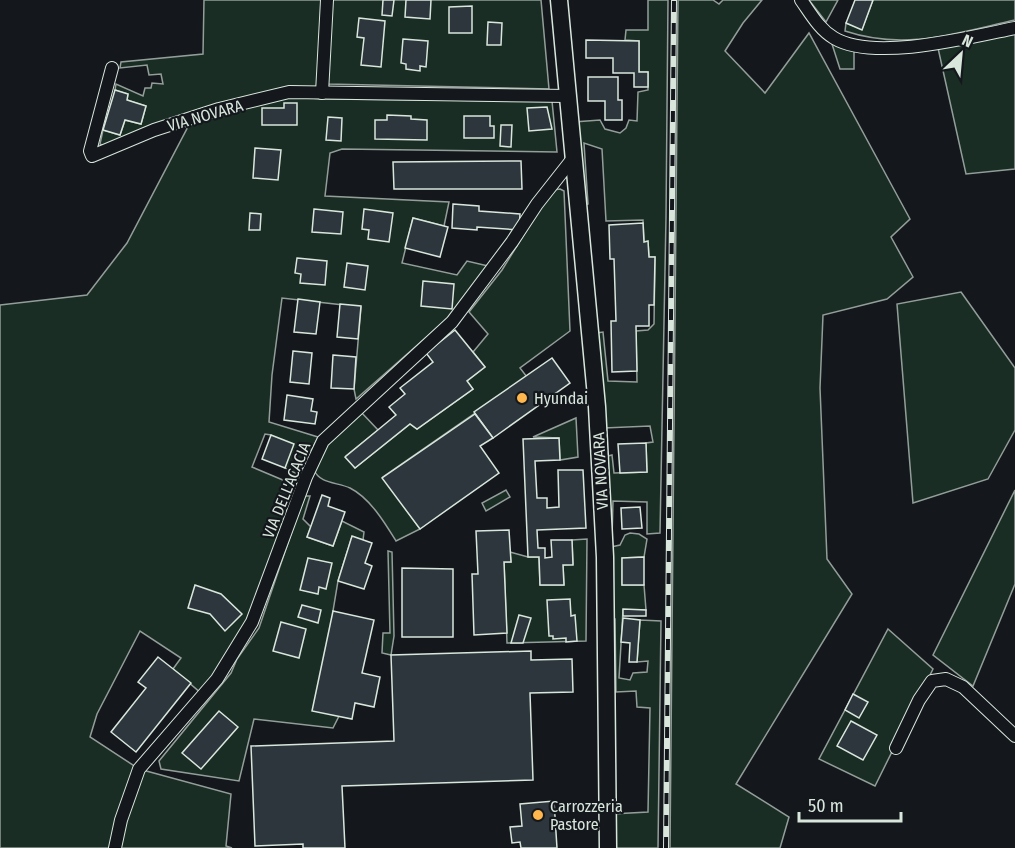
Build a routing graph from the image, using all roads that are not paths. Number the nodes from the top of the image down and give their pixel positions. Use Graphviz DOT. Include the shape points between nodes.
graph roads {
  1 [pos="327,0"];
  2 [pos="559,0"];
  3 [pos="801,0"];
  4 [pos="1015,28"];
  5 [pos="112,68"];
  6 [pos="322,93"];
  7 [pos="568,96"];
  8 [pos="574,157"];
  9 [pos="1015,736"];
  10 [pos="896,748"];
  11 [pos="115,848"];
  12 [pos="608,848"];
  1 -- 6 [label="street"];
  2 -- 7 [label="main road, VIA NOVARA"];
  3 -- 4 [label="street" via="822,30 836,40 858,46 910,48"];
  5 -- 6 [label="street, VIA NOVARA" via="90,151 92,156 219,109 289,92"];
  6 -- 7 [label="street, VIA NOVARA"];
  7 -- 8 [label="main road, VIA NOVARA"];
  8 -- 11 [label="street, VIA DELL'ACACIA" via="452,322 323,441 252,622 217,678 139,770"];
  8 -- 12 [label="main road, VIA NOVARA" via="597,407 605,558"];
  9 -- 10 [label="street" via="963,687 946,679 932,681"];
}
